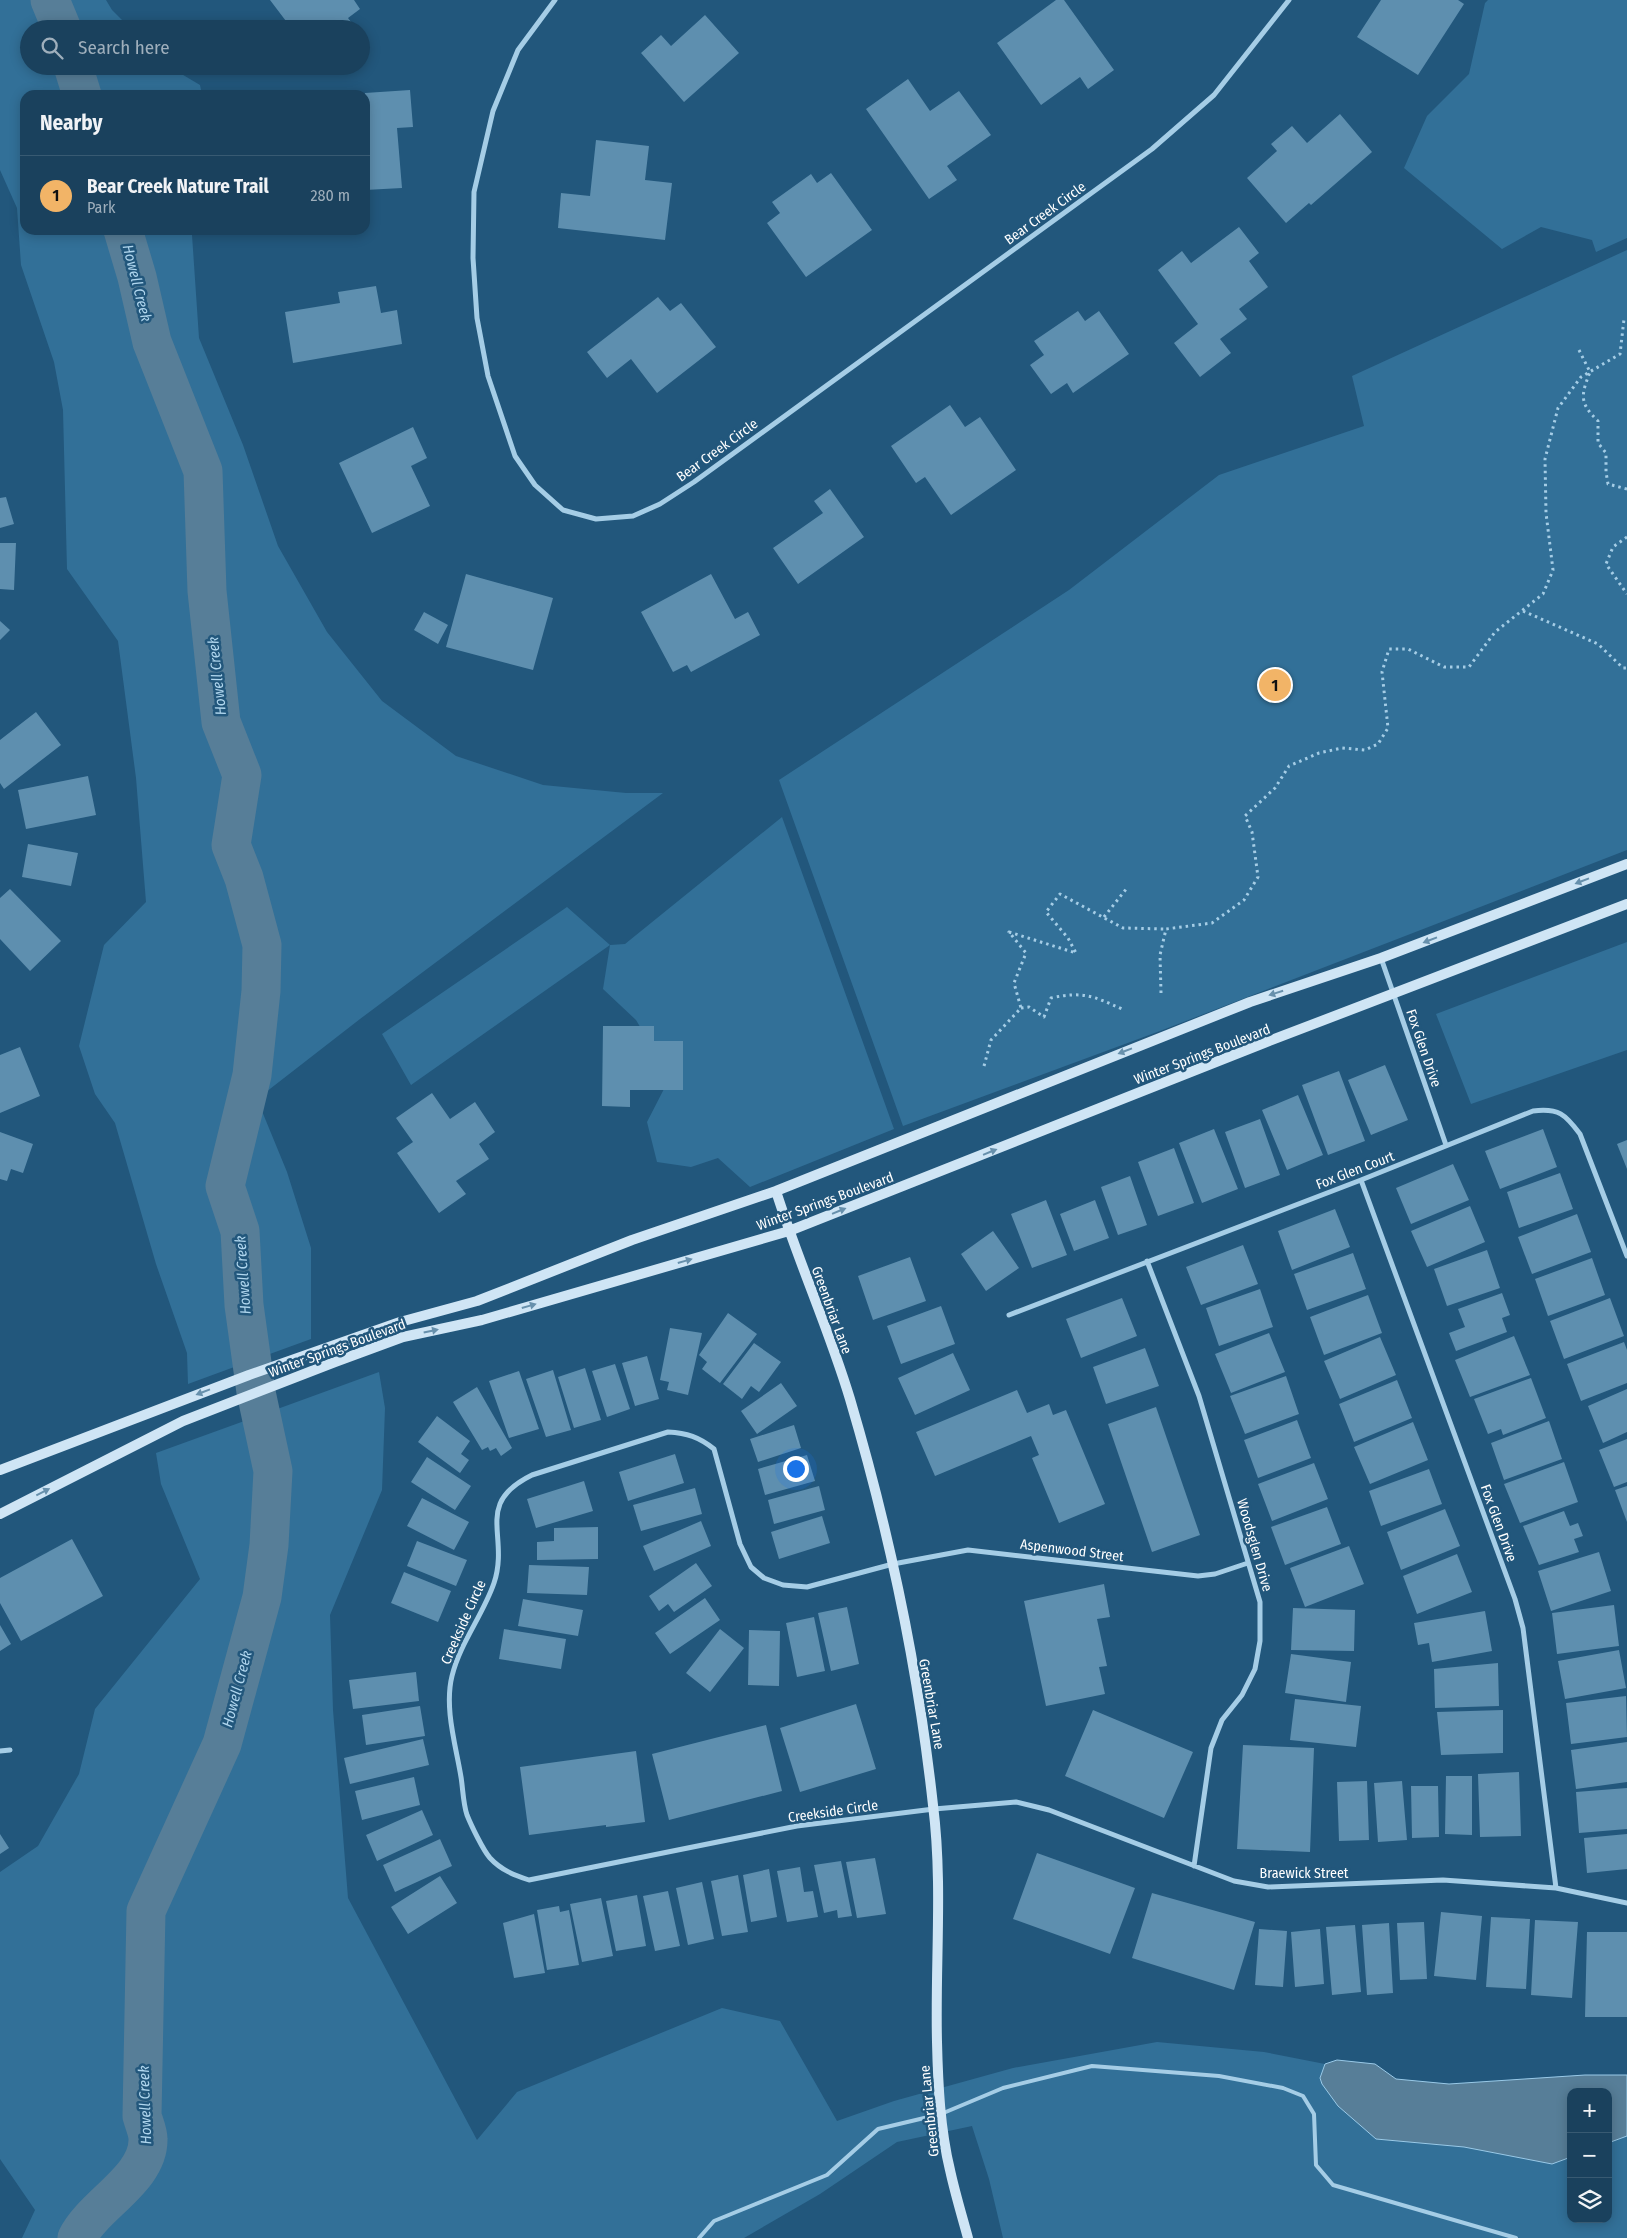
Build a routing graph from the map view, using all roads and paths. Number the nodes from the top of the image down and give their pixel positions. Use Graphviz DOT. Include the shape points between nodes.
graph roads {
  1 [pos="555,0"];
  2 [pos="1289,0"];
  3 [pos="1624,319"];
  4 [pos="1579,350"];
  5 [pos="1590,372"];
  6 [pos="1627,489"];
  7 [pos="1627,537"];
  8 [pos="1627,594"];
  9 [pos="1523,611"];
  10 [pos="1627,668"];
  11 [pos="1627,864"];
  12 [pos="1127,888"];
  13 [pos="1627,904"];
  14 [pos="1104,917"];
  15 [pos="1166,929"];
  16 [pos="1381,958"];
  17 [pos="1161,993"];
  18 [pos="1393,994"];
  19 [pos="1021,1008"];
  20 [pos="1122,1009"];
  21 [pos="984,1066"];
  22 [pos="1446,1145"];
  23 [pos="1361,1180"];
  24 [pos="776,1191"];
  25 [pos="789,1231"];
  26 [pos="1627,1256"];
  27 [pos="1147,1261"];
  28 [pos="1009,1315"];
  29 [pos="0,1470"];
  30 [pos="0,1514"];
  31 [pos="1248,1563"];
  32 [pos="893,1564"];
  33 [pos="10,1750"];
  34 [pos="0,1751"];
  35 [pos="934,1809"];
  36 [pos="1194,1866"];
  37 [pos="1556,1888"];
  38 [pos="1627,1903"];
  39 [pos="941,2114"];
  40 [pos="699,2238"];
  41 [pos="968,2238"];
  42 [pos="1516,2238"];
  1 -- 2 [label="street, Bear Creek Circle" via="518,50 493,111 474,192 473,258 478,318 488,376 515,456 535,485 563,510 596,519 633,516 660,504 694,482 1152,149 1214,95"];
  3 -- 5 [label="path" via="1620,354"];
  4 -- 5 [label="path"];
  5 -- 6 [label="path" via="1583,390 1586,408 1598,421 1598,443 1606,453 1608,484"];
  5 -- 9 [label="path" via="1581,377 1558,408 1545,459 1546,513 1553,570 1543,594"];
  7 -- 8 [label="path" via="1613,547 1606,564"];
  9 -- 10 [label="path" via="1598,644 1623,668"];
  9 -- 15 [label="path" via="1495,632 1469,667 1444,667 1408,649 1388,649 1382,672 1388,728 1378,744 1366,750 1342,748 1319,752 1289,766 1275,788 1245,816 1252,832 1258,877 1244,900 1212,923"];
  11 -- 16 [label="street, Winter Springs Boulevard, one-way"];
  12 -- 14 [label="path"];
  13 -- 18 [label="street, Winter Springs Boulevard"];
  14 -- 15 [label="path" via="1123,928"];
  14 -- 19 [label="path" via="1060,894 1046,912 1076,953 1008,932 1026,953 1014,983"];
  15 -- 17 [label="path" via="1160,955"];
  16 -- 18 [label="street, Fox Glen Drive"];
  16 -- 24 [label="street, Winter Springs Boulevard, one-way" via="1250,1002"];
  18 -- 22 [label="street, Fox Glen Drive"];
  25 -- 18 [label="street, Winter Springs Boulevard, one-way"];
  19 -- 20 [label="path" via="1029,1007 1044,1018 1051,998 1074,993 1096,997"];
  19 -- 21 [label="path" via="991,1040"];
  22 -- 23 [label="street, Fox Glen Court"];
  22 -- 26 [label="street, Fox Glen Court" via="1533,1111 1551,1109 1568,1117 1580,1134"];
  23 -- 27 [label="street, Fox Glen Court"];
  23 -- 37 [label="street, Fox Glen Drive" via="1523,1628"];
  24 -- 25 [label="street, Greenbriar Lane"];
  24 -- 29 [label="street, Winter Springs Boulevard, one-way" via="629,1241 476,1301 331,1345"];
  30 -- 25 [label="street, Winter Springs Boulevard, one-way" via="183,1421 403,1337 482,1320"];
  25 -- 32 [label="street, Greenbriar Lane" via="849,1396"];
  27 -- 28 [label="street, Fox Glen Court"];
  27 -- 31 [label="street, Woodsglen Drive" via="1199,1396"];
  31 -- 32 [label="street, Aspenwood Street" via="1198,1576 968,1550"];
  31 -- 36 [label="street, Woodsglen Drive" via="1260,1602 1260,1641 1255,1669 1242,1695 1222,1720 1212,1748"];
  32 -- 35 [label="street, Greenbriar Lane" via="924,1729"];
  32 -- 35 [label="street, Creekside Circle" via="806,1587 783,1585 764,1578 751,1567 740,1544 714,1449 702,1439 685,1433 668,1432 517,1482 501,1498 498,1511 498,1563 494,1583 462,1648 452,1677 449,1700 467,1814 490,1857 508,1872 529,1880 797,1826"];
  33 -- 34 [label="street"];
  35 -- 36 [label="street, Braewick Street" via="1016,1802 1049,1810"];
  35 -- 39 [label="street, Greenbriar Lane" via="939,1914 937,2042"];
  36 -- 37 [label="street, Braewick Street" via="1234,1880 1268,1887 1443,1880"];
  37 -- 38 [label="street, Braewick Street"];
  39 -- 40 [label="lane" via="878,2129 827,2175 714,2221"];
  39 -- 41 [label="street, Greenbriar Lane" via="949,2169"];
  39 -- 42 [label="lane" via="1004,2088 1092,2066 1219,2076 1283,2088 1303,2096 1314,2114 1316,2165 1332,2184"];
}
